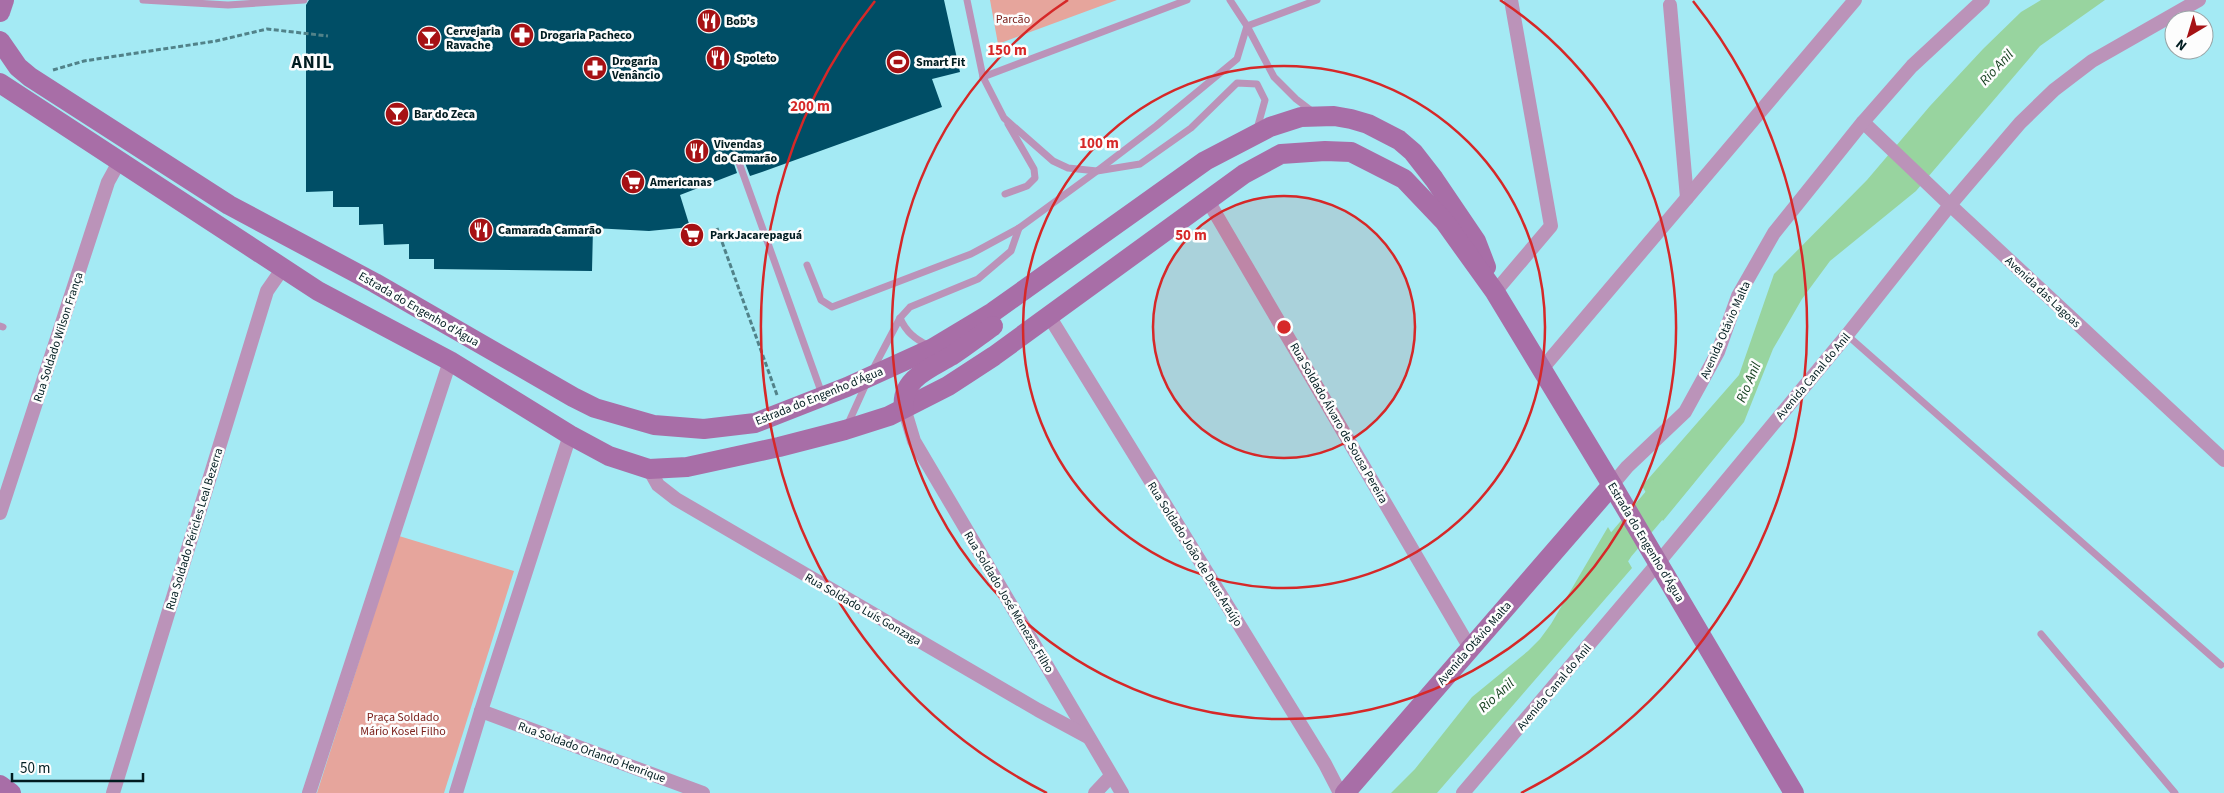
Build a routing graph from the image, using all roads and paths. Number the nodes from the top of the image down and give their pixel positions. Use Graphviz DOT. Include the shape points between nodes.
graph roads {
  1 [pos="4,0"];
  2 [pos="143,0"];
  3 [pos="304,0"];
  4 [pos="967,0"];
  5 [pos="1187,0"];
  6 [pos="1230,0"];
  7 [pos="1318,0"];
  8 [pos="1511,0"];
  9 [pos="1855,0"];
  10 [pos="1983,0"];
  11 [pos="2199,0"];
  12 [pos="1670,5"];
  13 [pos="0,12"];
  14 [pos="1247,26"];
  15 [pos="328,36"];
  16 [pos="0,41"];
  17 [pos="30,77"];
  18 [pos="983,77"];
  19 [pos="0,82"];
  20 [pos="1317,115"];
  21 [pos="1004,118"];
  22 [pos="1863,122"];
  23 [pos="1255,134"];
  24 [pos="738,157"];
  25 [pos="118,162"];
  26 [pos="1097,171"];
  27 [pos="1005,194"];
  28 [pos="1687,198"];
  29 [pos="1207,199"];
  30 [pos="1950,205"];
  31 [pos="717,228"];
  32 [pos="1019,228"];
  33 [pos="807,265"];
  34 [pos="1058,266"];
  35 [pos="282,268"];
  36 [pos="1495,292"];
  37 [pos="1049,316"];
  38 [pos="900,318"];
  39 [pos="1846,335"];
  40 [pos="934,348"];
  41 [pos="450,362"];
  42 [pos="1542,370"];
  43 [pos="870,376"];
  44 [pos="823,396"];
  45 [pos="904,408"];
  46 [pos="784,412"];
  47 [pos="845,430"];
  48 [pos="570,435"];
  49 [pos="2224,460"];
  50 [pos="649,469"];
  51 [pos="1615,490"];
  52 [pos="0,513"];
  53 [pos="1654,556"];
  54 [pos="2040,634"];
  55 [pos="1470,648"];
  56 [pos="2222,665"];
  57 [pos="480,711"];
  58 [pos="1088,737"];
  59 [pos="1111,776"];
  60 [pos="0,785"];
  61 [pos="11,793"];
  62 [pos="113,793"];
  63 [pos="309,793"];
  64 [pos="456,793"];
  65 [pos="703,793"];
  66 [pos="1096,793"];
  67 [pos="1122,793"];
  68 [pos="1340,793"];
  69 [pos="1345,793"];
  70 [pos="1462,793"];
  71 [pos="1794,793"];
  72 [pos="2175,793"];
  1 -- 13 [label="street"];
  2 -- 3 [label="lane" via="228,4"];
  4 -- 18 [label="lane"];
  5 -- 18 [label="lane"];
  6 -- 14 [label="lane"];
  7 -- 14 [label="lane"];
  8 -- 36 [label="street" via="1551,226"];
  9 -- 28 [label="street"];
  10 -- 22 [label="street, Avenida Otávio Malta" via="1912,66"];
  11 -- 30 [label="street, Avenida Canal do Anil" via="2092,61 2054,90 2020,123"];
  12 -- 28 [label="street"];
  14 -- 20 [label="lane" via="1274,77"];
  14 -- 26 [label="lane" via="1236,59"];
  15 -- 17 [label="path" via="267,29 216,41 84,60"];
  16 -- 17 [label="street, Estrada do Engenho d'Água" via="18,67"];
  17 -- 46 [label="street, Estrada do Engenho d'Água" via="229,205 375,283 595,408 654,425 704,429 754,424"];
  18 -- 21 [label="lane"];
  19 -- 25 [label="street, Estrada do Engenho d'Água"];
  20 -- 23 [label="street, Estrada do Engenho d'Água" via="1285,121"];
  20 -- 36 [label="street, Estrada do Engenho d'Água" via="1368,124 1384,131 1413,152 1476,241"];
  21 -- 26 [label="lane" via="1053,161 1068,168"];
  21 -- 27 [label="lane" via="1034,169 1035,178 1027,186"];
  22 -- 30 [label="street, Avenida das Lagoas"];
  22 -- 51 [label="street, Avenida Otávio Malta" via="1774,233 1738,296 1718,352 1685,412 1627,467"];
  23 -- 26 [label="lane" via="1265,100 1257,84 1237,83 1192,128 1140,164"];
  23 -- 34 [label="street, Estrada do Engenho d'Água" via="1205,160"];
  24 -- 44 [label="lane"];
  25 -- 35 [label="street, Estrada do Engenho d'Água"];
  25 -- 52 [label="street, Rua Soldado Wilson França" via="108,182"];
  26 -- 32 [label="lane"];
  28 -- 42 [label="street"];
  29 -- 36 [label="street, Estrada do Engenho d'Água" via="1281,154 1351,152 1404,179 1444,221"];
  29 -- 37 [label="street, Estrada do Engenho d'Água"];
  29 -- 55 [label="street, Rua Soldado Álvaro de Sousa Pereira"];
  30 -- 39 [label="street, Avenida Canal do Anil"];
  30 -- 49 [label="street, Avenida das Lagoas"];
  31 -- 46 [label="path"];
  32 -- 33 [label="lane" via="970,254 832,306 821,300"];
  32 -- 38 [label="lane" via="1011,251 978,279 910,307"];
  34 -- 40 [label="street, Estrada do Engenho d'Água" via="993,312"];
  34 -- 45 [label="street" via="1005,318 952,356 920,373 906,391"];
  35 -- 41 [label="street, Estrada do Engenho d'Água"];
  35 -- 62 [label="street, Rua Soldado Péricles Leal Bezerra" via="268,291"];
  36 -- 42 [label="street, Estrada do Engenho d'Água"];
  37 -- 45 [label="street, Estrada do Engenho d'Água" via="948,386"];
  37 -- 68 [label="street, Rua Soldado João de Deus Araújo"];
  38 -- 40 [label="lane" via="912,336"];
  38 -- 43 [label="lane"];
  39 -- 53 [label="street, Avenida Canal do Anil"];
  39 -- 56 [label="lane"];
  40 -- 43 [label="street, Estrada do Engenho d'Água"];
  41 -- 48 [label="street, Estrada do Engenho d'Água"];
  41 -- 63 [label="street"];
  42 -- 51 [label="street, Estrada do Engenho d'Água"];
  43 -- 44 [label="street, Estrada do Engenho d'Água"];
  43 -- 47 [label="lane"];
  44 -- 46 [label="street, Estrada do Engenho d'Água"];
  45 -- 47 [label="street, Estrada do Engenho d'Água"];
  45 -- 58 [label="street, Rua Soldado José Menezes Filho" via="914,441"];
  47 -- 50 [label="street, Estrada do Engenho d'Água" via="687,467"];
  48 -- 50 [label="street, Estrada do Engenho d'Água" via="609,456"];
  48 -- 57 [label="street"];
  50 -- 58 [label="street, Rua Soldado Luís Gonzaga" via="658,485 676,500"];
  51 -- 53 [label="street, Estrada do Engenho d'Água"];
  51 -- 55 [label="street, Avenida Otávio Malta"];
  53 -- 70 [label="street, Avenida Canal do Anil"];
  53 -- 71 [label="street, Estrada do Engenho d'Água"];
  54 -- 72 [label="lane"];
  55 -- 69 [label="street, Avenida Otávio Malta"];
  57 -- 64 [label="street"];
  57 -- 65 [label="street, Rua Soldado Orlando Henrique"];
  58 -- 59 [label="street, Rua Soldado José Menezes Filho"];
  59 -- 66 [label="street"];
  59 -- 67 [label="street, Rua Soldado José Menezes Filho"];
  60 -- 61 [label="street"];
}
